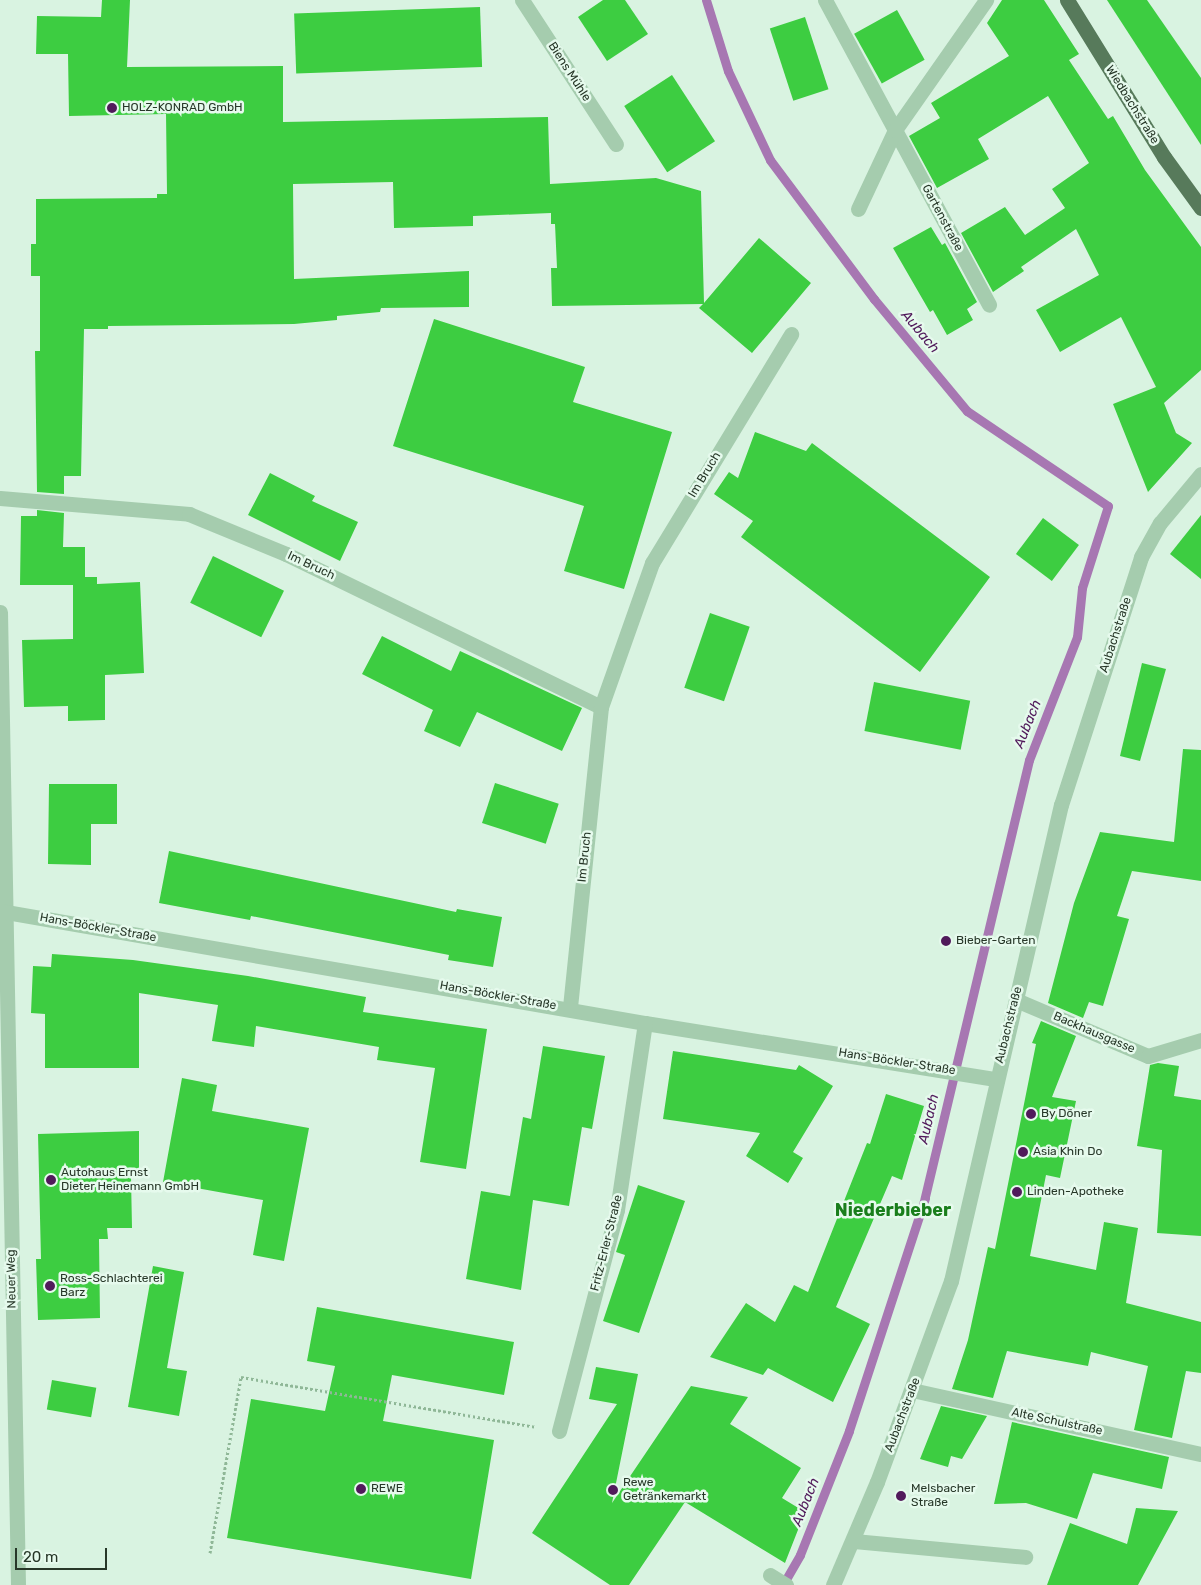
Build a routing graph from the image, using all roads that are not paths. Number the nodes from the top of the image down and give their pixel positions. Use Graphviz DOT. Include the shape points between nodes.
graph roads {
  1 [pos="522,0"];
  2 [pos="825,0"];
  3 [pos="986,0"];
  4 [pos="1067,0"];
  5 [pos="896,130"];
  6 [pos="616,144"];
  7 [pos="858,208"];
  8 [pos="1201,208"];
  9 [pos="989,305"];
  10 [pos="791,334"];
  11 [pos="1201,474"];
  12 [pos="0,498"];
  13 [pos="0,612"];
  14 [pos="0,626"];
  15 [pos="601,707"];
  16 [pos="2,911"];
  17 [pos="1016,1000"];
  18 [pos="570,1008"];
  19 [pos="645,1023"];
  20 [pos="1201,1040"];
  21 [pos="996,1079"];
  22 [pos="912,1390"];
  23 [pos="559,1431"];
  24 [pos="1201,1454"];
  25 [pos="854,1540"];
  26 [pos="1025,1557"];
  27 [pos="770,1576"];
  28 [pos="18,1585"];
  29 [pos="786,1585"];
  30 [pos="833,1585"];
  1 -- 6 [label="street, Biens Mühle"];
  2 -- 5 [label="street, Gartenstraße"];
  3 -- 5 [label="street"];
  4 -- 8 [label="main road, Wiedbachstraße" via="1164,157"];
  5 -- 7 [label="street"];
  5 -- 9 [label="street, Gartenstraße"];
  10 -- 15 [label="street, Im Bruch" via="652,563"];
  11 -- 17 [label="street, Aubachstraße" via="1160,523 1141,557 1061,805"];
  12 -- 15 [label="street, Im Bruch" via="189,514 286,554"];
  13 -- 14 [label="street, Neuer Weg"];
  14 -- 16 [label="street, Neuer Weg"];
  15 -- 18 [label="street, Im Bruch"];
  16 -- 18 [label="street, Hans-Böckler-Straße"];
  16 -- 28 [label="street, Neuer Weg"];
  17 -- 20 [label="street, Backhausgasse" via="1148,1056"];
  17 -- 21 [label="street, Aubachstraße"];
  18 -- 19 [label="street, Hans-Böckler-Straße"];
  19 -- 21 [label="street, Hans-Böckler-Straße"];
  19 -- 23 [label="street, Fritz-Erler-Straße" via="618,1210"];
  21 -- 22 [label="street, Aubachstraße" via="951,1281"];
  22 -- 24 [label="street, Alte Schulstraße"];
  22 -- 25 [label="street, Aubachstraße"];
  25 -- 26 [label="street"];
  25 -- 30 [label="street, Aubachstraße"];
  27 -- 29 [label="street"];
}
